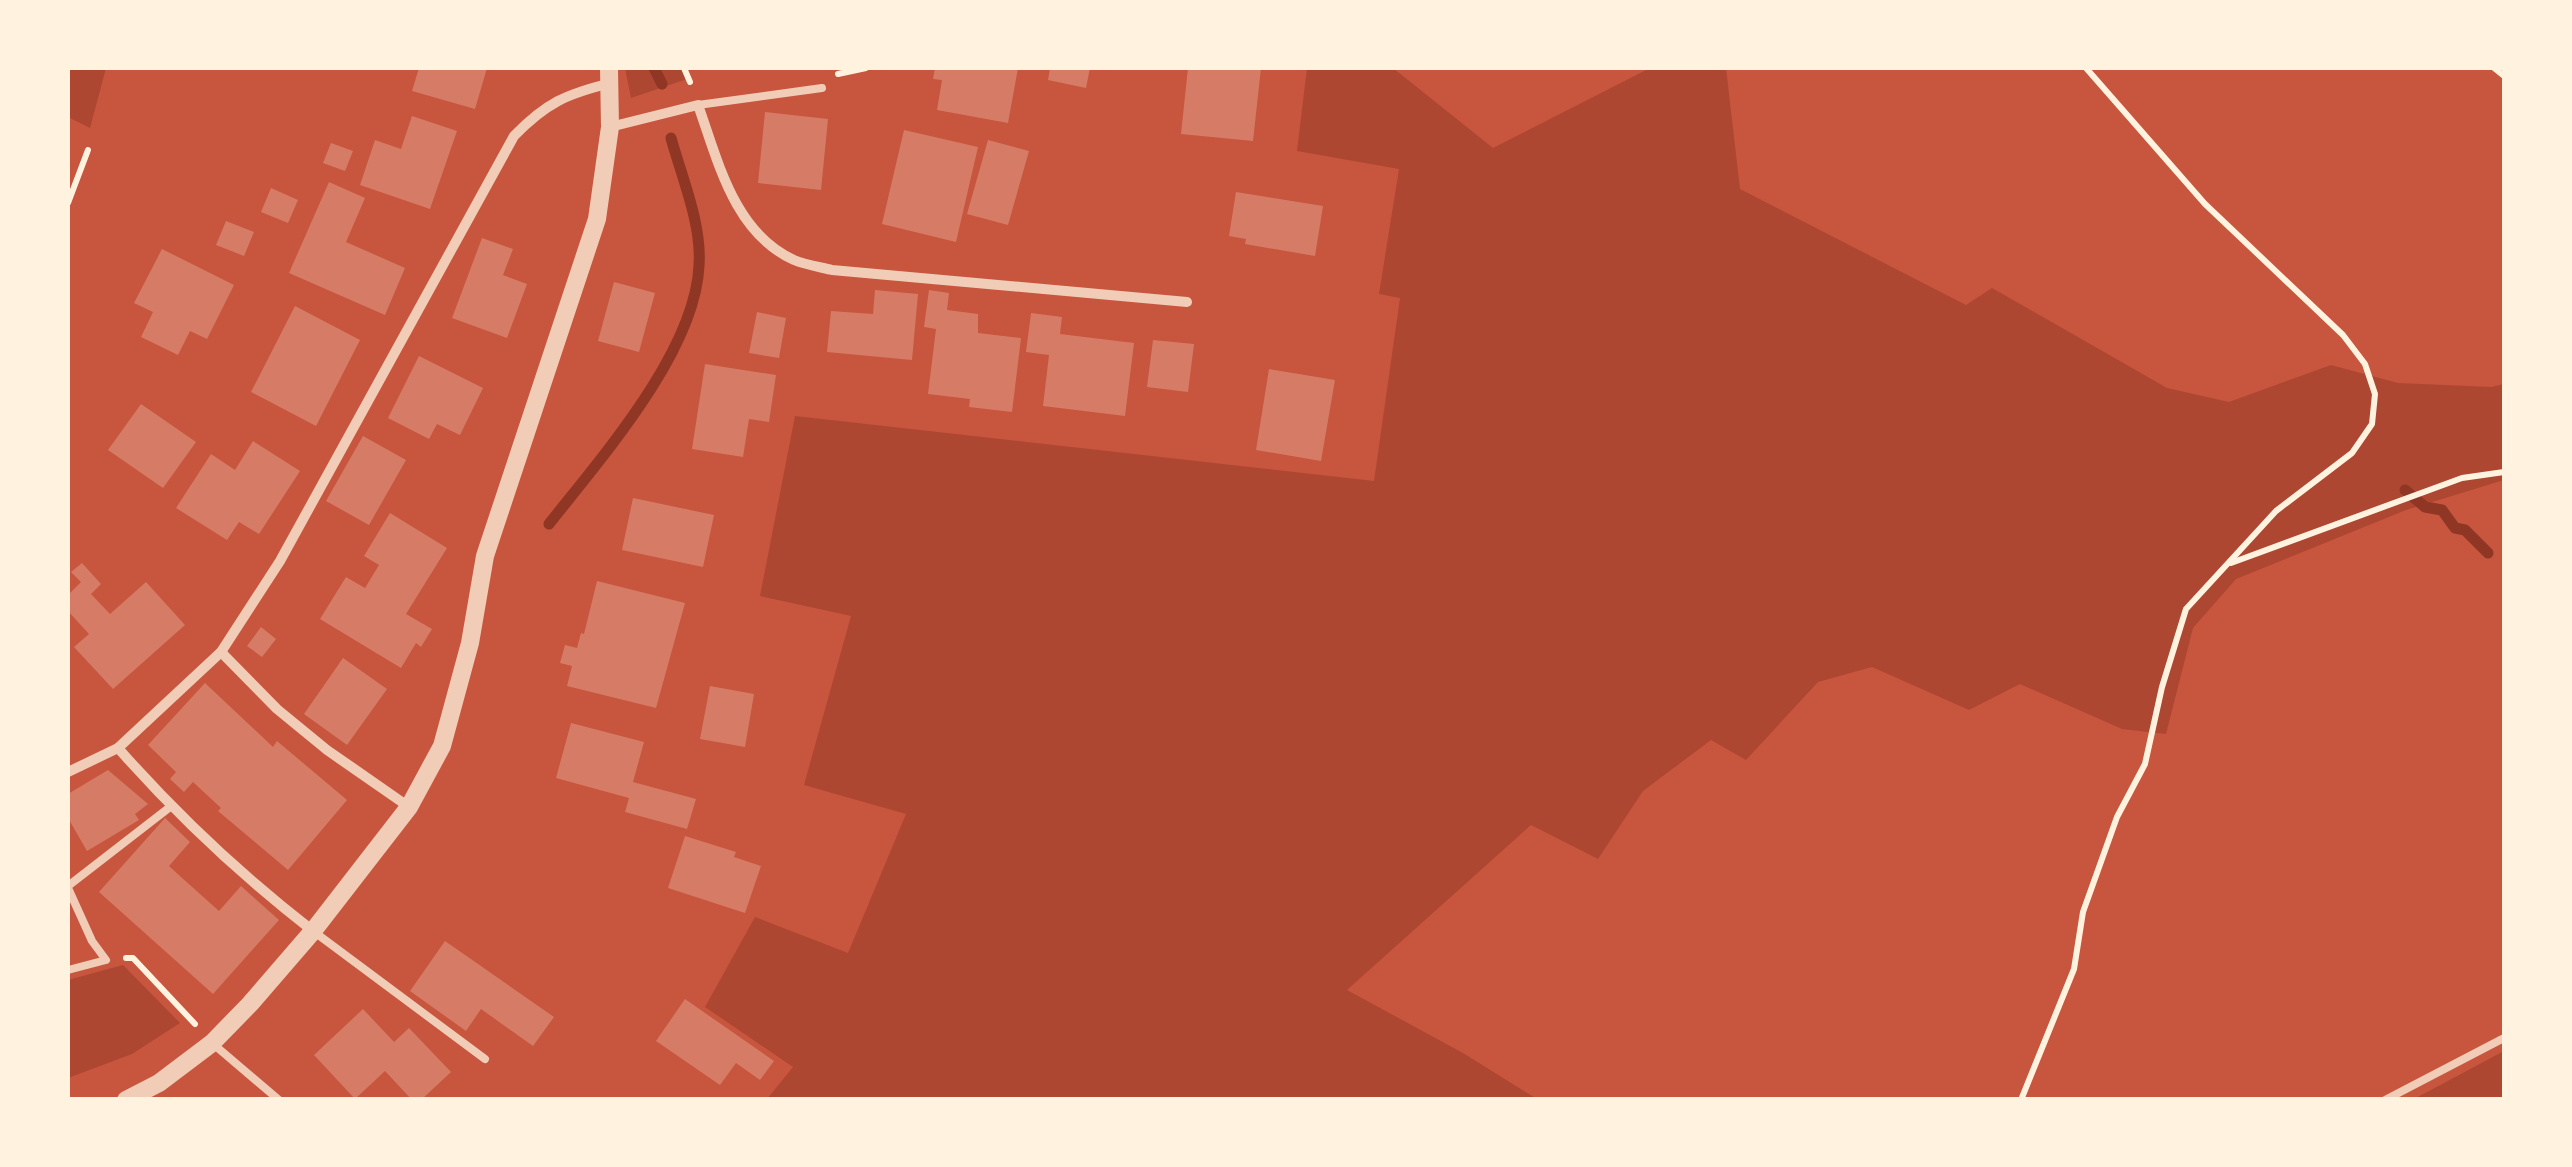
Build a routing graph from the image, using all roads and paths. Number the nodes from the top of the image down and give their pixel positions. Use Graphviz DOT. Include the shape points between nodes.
graph roads {
  1 [pos="2086,68"];
  2 [pos="2494,68"];
  3 [pos="610,75"];
  4 [pos="2504,76"];
  5 [pos="822,88"];
  6 [pos="694,106"];
  7 [pos="610,128"];
  8 [pos="88,150"];
  9 [pos="68,203"];
  10 [pos="1186,302"];
  11 [pos="2504,472"];
  12 [pos="2230,564"];
  13 [pos="221,652"];
  14 [pos="118,748"];
  15 [pos="68,772"];
  16 [pos="170,807"];
  17 [pos="409,807"];
  18 [pos="68,887"];
  19 [pos="314,931"];
  20 [pos="106,960"];
  21 [pos="68,970"];
  22 [pos="2504,1038"];
  23 [pos="212,1043"];
  24 [pos="485,1059"];
  25 [pos="126,1100"];
  26 [pos="279,1100"];
  27 [pos="2021,1100"];
  28 [pos="2385,1100"];
  1 -- 12 [label="path" via="2205,204 2343,335 2365,364 2375,394 2372,424 2352,452 2276,511"];
  2 -- 4 [label="path"];
  3 -- 7 [label="street"];
  3 -- 13 [label="street" via="539,109 514,136 280,560"];
  5 -- 6 [label="lane"];
  6 -- 7 [label="street"];
  6 -- 10 [label="street" via="729,191 755,231 792,259 832,270"];
  7 -- 17 [label="street" via="598,219 486,556 442,746"];
  8 -- 9 [label="path"];
  11 -- 12 [label="path" via="2462,478"];
  12 -- 27 [label="path" via="2186,610 2145,764 2118,817 2083,912 2074,970"];
  13 -- 14 [label="street"];
  13 -- 17 [label="street" via="314,740"];
  14 -- 15 [label="street"];
  14 -- 16 [label="street"];
  16 -- 18 [label="lane"];
  16 -- 19 [label="street"];
  17 -- 19 [label="street"];
  18 -- 20 [label="lane"];
  19 -- 23 [label="street"];
  19 -- 24 [label="lane"];
  20 -- 21 [label="lane"];
  20 -- 23 [label="path" via="133,958"];
  22 -- 28 [label="lane"];
  23 -- 25 [label="street"];
  23 -- 26 [label="lane"];
}
